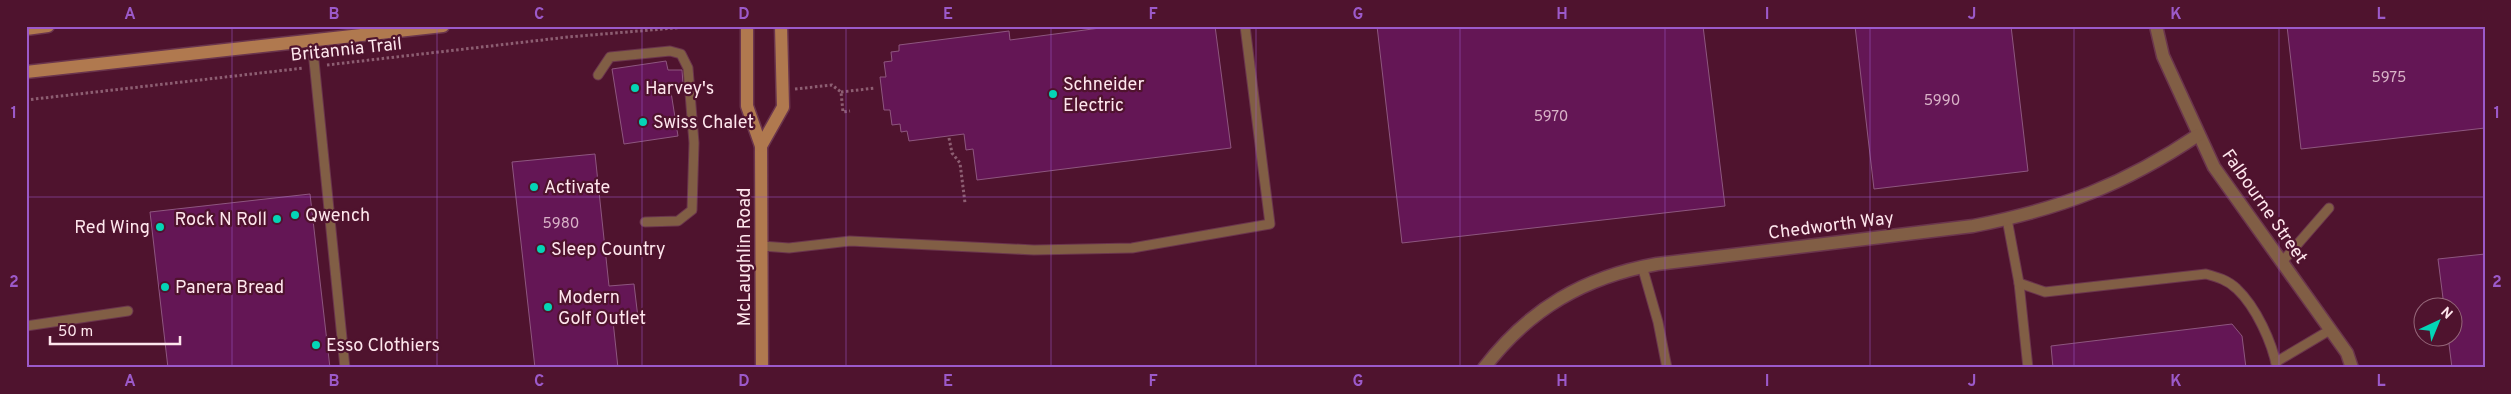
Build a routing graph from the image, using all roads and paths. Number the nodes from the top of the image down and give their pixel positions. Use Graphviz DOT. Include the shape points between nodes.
graph roads {
  1 [pos="48,26"];
  2 [pos="443,26"];
  3 [pos="698,26"];
  4 [pos="746,26"];
  5 [pos="781,26"];
  6 [pos="1245,26"];
  7 [pos="2156,26"];
  8 [pos="26,29"];
  9 [pos="312,41"];
  10 [pos="314,66"];
  11 [pos="26,72"];
  12 [pos="598,75"];
  13 [pos="875,88"];
  14 [pos="782,90"];
  15 [pos="841,92"];
  16 [pos="26,100"];
  17 [pos="850,111"];
  18 [pos="2198,135"];
  19 [pos="950,138"];
  20 [pos="761,146"];
  21 [pos="965,203"];
  22 [pos="2330,208"];
  23 [pos="2007,219"];
  24 [pos="645,222"];
  25 [pos="761,246"];
  26 [pos="2282,262"];
  27 [pos="1642,266"];
  28 [pos="2019,283"];
  29 [pos="128,311"];
  30 [pos="26,326"];
  31 [pos="2330,330"];
  32 [pos="2276,365"];
  33 [pos="345,368"];
  34 [pos="762,368"];
  35 [pos="1484,368"];
  36 [pos="1667,368"];
  37 [pos="2028,368"];
  38 [pos="2352,368"];
  1 -- 8 [label="street"];
  2 -- 9 [label="street"];
  3 -- 10 [label="path, Britannia Trail" via="568,37"];
  4 -- 20 [label="street, McLaughlin Road" via="747,106"];
  5 -- 14 [label="street, McLaughlin Road"];
  6 -- 25 [label="lane" via="1270,224 1132,248 1034,250 850,240 789,248"];
  7 -- 18 [label="street, Falbourne Street" via="2163,56"];
  9 -- 10 [label="lane"];
  9 -- 11 [label="street"];
  10 -- 16 [label="path, Britannia Trail"];
  10 -- 33 [label="lane"];
  12 -- 24 [label="lane" via="610,57 670,51 680,54 688,68 694,143 692,210 678,221"];
  13 -- 15 [label="path"];
  14 -- 15 [label="path" via="832,85"];
  14 -- 20 [label="street, McLaughlin Road" via="783,107"];
  15 -- 17 [label="path" via="843,112"];
  18 -- 23 [label="street, Chedworth Way" via="2102,190"];
  18 -- 26 [label="street, Falbourne Street" via="2214,167"];
  19 -- 21 [label="path" via="952,153 960,163"];
  20 -- 25 [label="street, McLaughlin Road"];
  22 -- 26 [label="lane"];
  23 -- 27 [label="street, Chedworth Way" via="1973,226"];
  23 -- 28 [label="lane"];
  25 -- 34 [label="street, McLaughlin Road"];
  26 -- 31 [label="street, Falbourne Street"];
  27 -- 35 [label="street, Chedworth Way" via="1602,278 1560,298 1516,330"];
  27 -- 36 [label="lane"];
  28 -- 32 [label="lane" via="2046,292 2206,274 2220,278 2236,288 2248,302"];
  28 -- 37 [label="lane"];
  29 -- 30 [label="lane"];
  31 -- 32 [label="lane"];
  31 -- 38 [label="street, Falbourne Street" via="2347,353"];
}
